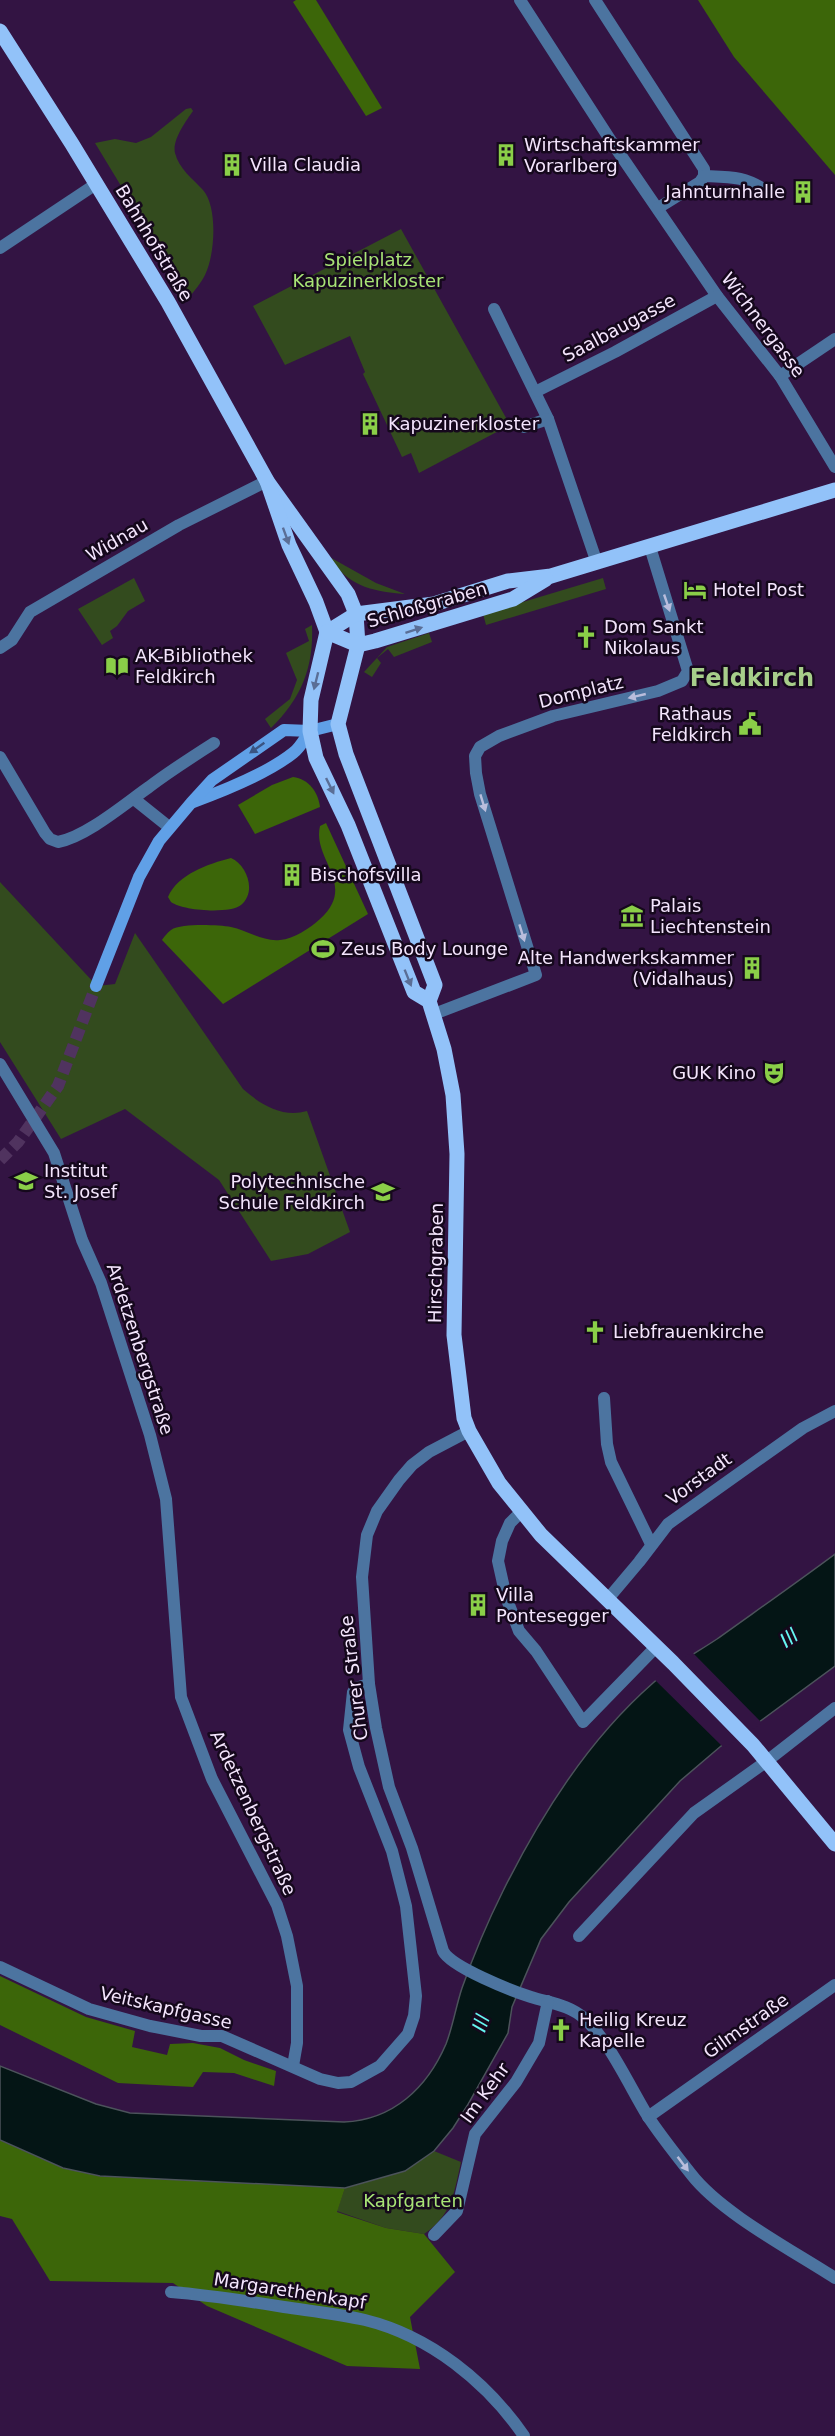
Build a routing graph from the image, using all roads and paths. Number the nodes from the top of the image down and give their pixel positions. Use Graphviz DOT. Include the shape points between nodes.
graph roads {
  1 [pos="520,0"];
  2 [pos="595,0"];
  3 [pos="0,31"];
  4 [pos="704,176"];
  5 [pos="96,184"];
  6 [pos="768,192"];
  7 [pos="658,208"];
  8 [pos="0,248"];
  9 [pos="717,296"];
  10 [pos="494,309"];
  11 [pos="835,339"];
  12 [pos="780,376"];
  13 [pos="537,391"];
  14 [pos="549,419"];
  15 [pos="524,427"];
  16 [pos="835,467"];
  17 [pos="267,481"];
  18 [pos="835,490"];
  19 [pos="650,547"];
  20 [pos="597,563"];
  21 [pos="551,576"];
  22 [pos="356,614"];
  23 [pos="327,632"];
  24 [pos="358,645"];
  25 [pos="0,648"];
  26 [pos="338,724"];
  27 [pos="310,732"];
  28 [pos="214,743"];
  29 [pos="0,758"];
  30 [pos="134,799"];
  31 [pos="190,803"];
  32 [pos="169,827"];
  33 [pos="96,986"];
  34 [pos="431,1008"];
  35 [pos="0,1064"];
  36 [pos="604,1398"];
  37 [pos="835,1411"];
  38 [pos="469,1431"];
  39 [pos="521,1512"];
  40 [pos="651,1544"];
  41 [pos="606,1600"];
  42 [pos="656,1647"];
  43 [pos="369,1684"];
  44 [pos="835,1708"];
  45 [pos="767,1761"];
  46 [pos="835,1844"];
  47 [pos="579,1936"];
  48 [pos="0,1967"];
  49 [pos="835,1985"];
  50 [pos="548,2001"];
  51 [pos="293,2066"];
  52 [pos="648,2117"];
  53 [pos="434,2235"];
  54 [pos="835,2278"];
  55 [pos="171,2292"];
  56 [pos="524,2436"];
  1 -- 7 [label="street, Wichnergasse"];
  2 -- 4 [label="street" via="702,162"];
  3 -- 5 [label="main road, Bahnhofstraße"];
  4 -- 6 [label="street" via="753,181"];
  4 -- 7 [label="street"];
  5 -- 8 [label="street"];
  5 -- 17 [label="main road, Bahnhofstraße" via="168,302"];
  7 -- 9 [label="street, Wichnergasse"];
  9 -- 12 [label="street, Wichnergasse"];
  9 -- 13 [label="street, Saalbaugasse"];
  10 -- 13 [label="street"];
  11 -- 12 [label="street"];
  12 -- 16 [label="street, Wichnergasse"];
  13 -- 14 [label="street"];
  14 -- 15 [label="street"];
  14 -- 20 [label="street"];
  17 -- 22 [label="main road, Bahnhofstraße" via="348,594"];
  17 -- 23 [label="main road, Bahnhofstraße, one-way" via="289,545"];
  17 -- 25 [label="street, Widnau" via="179,525 30,612 12,640"];
  18 -- 19 [label="main road, Schloßgraben"];
  19 -- 20 [label="main road, Schloßgraben"];
  19 -- 34 [label="street, Domplatz, one-way" via="688,671 682,681 658,691 553,716 480,747 475,756 476,773 536,975"];
  20 -- 21 [label="main road, Schloßgraben"];
  21 -- 22 [label="main road, Schloßgraben" via="508,581 434,604"];
  24 -- 21 [label="main road, Schloßgraben, one-way" via="513,599"];
  22 -- 23 [label="main road, Schloßgraben"];
  22 -- 24 [label="main road, Hirschgraben"];
  23 -- 24 [label="main road, Schloßgraben"];
  23 -- 27 [label="main road, one-way" via="311,700"];
  24 -- 26 [label="main road, Hirschgraben"];
  26 -- 27 [label="main road"];
  26 -- 34 [label="main road, Hirschgraben" via="435,985"];
  27 -- 31 [label="main road" via="294,753 275,765"];
  27 -- 31 [label="main road, one-way" via="284,730 212,780"];
  27 -- 34 [label="main road, one-way" via="316,758 348,825 414,992"];
  28 -- 30 [label="street"];
  29 -- 30 [label="street" via="50,839 63,841 79,834"];
  30 -- 32 [label="street"];
  31 -- 32 [label="main road"];
  32 -- 33 [label="main road" via="138,876"];
  34 -- 38 [label="main road, Hirschgraben" via="453,1095 457,1154 454,1335"];
  35 -- 51 [label="street, Ardetzenbergstraße" via="54,1153 150,1435 166,1499 181,1696 212,1779 271,1894 287,1936 297,1986"];
  36 -- 40 [label="street" via="610,1462"];
  37 -- 40 [label="street, Vorstadt" via="803,1428 717,1487 668,1524"];
  38 -- 39 [label="main road, Hirschgraben" via="492,1473"];
  38 -- 43 [label="street, Churer Straße" via="412,1465 380,1506 367,1535 362,1577"];
  39 -- 41 [label="main road, Hirschgraben"];
  39 -- 42 [label="street" via="510,1523 498,1561 506,1597 519,1631 583,1722"];
  40 -- 41 [label="street, Vorstadt"];
  41 -- 42 [label="main road, Hirschgraben"];
  42 -- 45 [label="main road, Hirschgraben"];
  43 -- 50 [label="street, Churer Straße" via="389,1787 446,1957 522,1994"];
  43 -- 51 [label="street" via="353,1692 349,1730 392,1851 406,1906 416,1996 414,2016 408,2034 395,2051 380,2066 351,2082 320,2079"];
  44 -- 45 [label="street"];
  45 -- 46 [label="main road, Hirschgraben"];
  45 -- 47 [label="street" via="694,1813"];
  48 -- 51 [label="street, Veitskapfgasse" via="89,2009 150,2026 222,2036"];
  49 -- 52 [label="street, Gilmstraße"];
  50 -- 52 [label="street" via="566,2007 591,2026"];
  50 -- 53 [label="street, Im Kehr" via="539,2043 516,2082 476,2134 457,2211"];
  52 -- 54 [label="street, one-way" via="693,2176 730,2210"];
  55 -- 56 [label="street, Margarethenkapf" via="365,2320 401,2332 461,2367 493,2396"];
}
